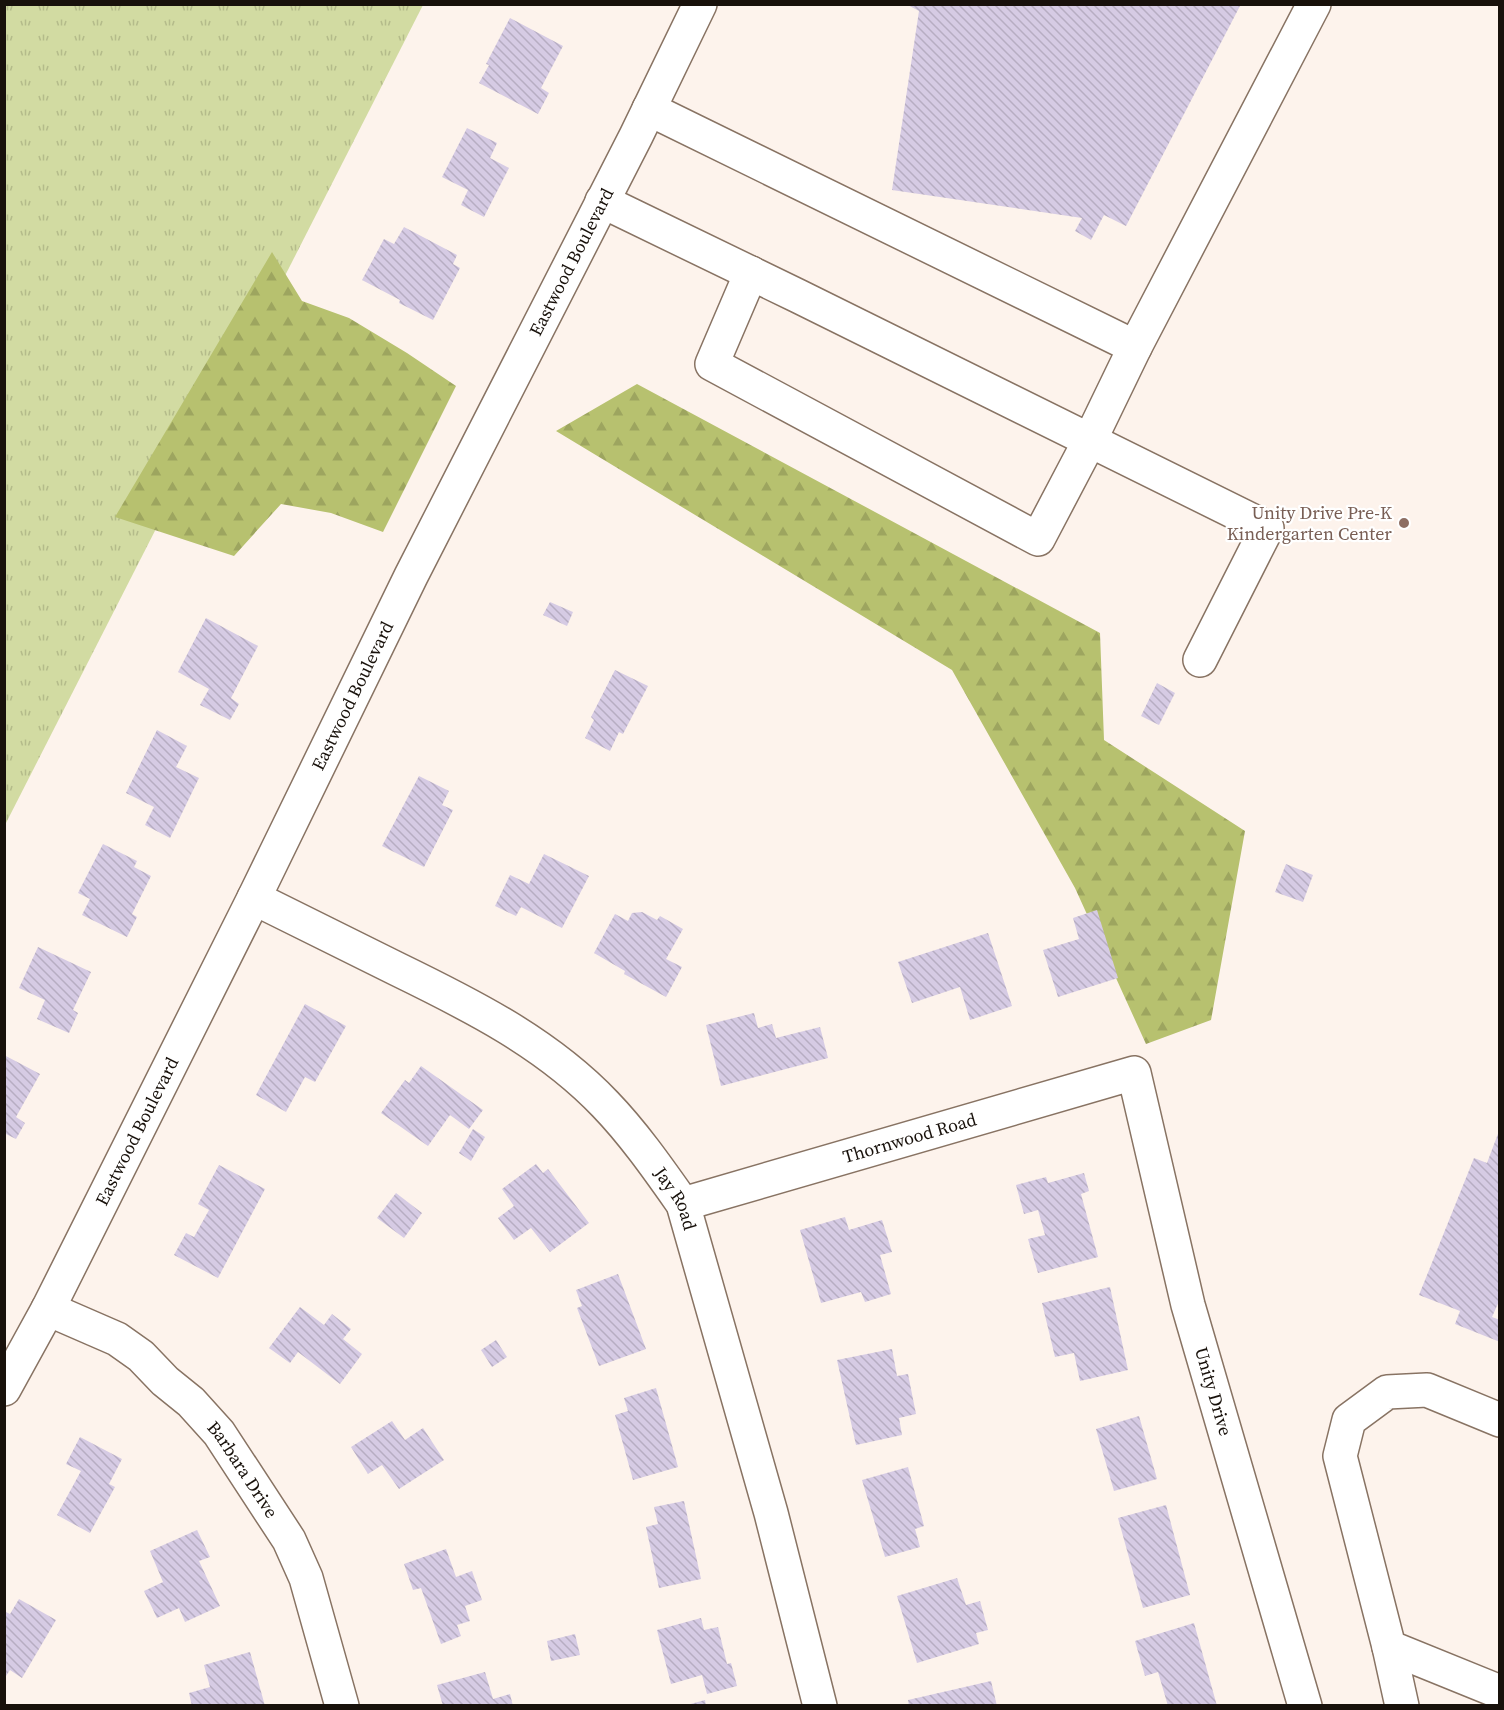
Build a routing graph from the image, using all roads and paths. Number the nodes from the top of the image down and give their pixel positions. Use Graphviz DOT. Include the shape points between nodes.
graph roads {
  1 [pos="700,4"];
  2 [pos="1314,4"];
  3 [pos="649,109"];
  4 [pos="602,201"];
  5 [pos="751,273"];
  6 [pos="1136,347"];
  7 [pos="1090,440"];
  8 [pos="1200,660"];
  9 [pos="254,898"];
  10 [pos="1134,1073"];
  11 [pos="683,1204"];
  12 [pos="48,1309"];
  13 [pos="4,1389"];
  14 [pos="1500,1420"];
  15 [pos="1389,1647"];
  16 [pos="1500,1692"];
  17 [pos="342,1706"];
  18 [pos="820,1706"];
  19 [pos="1305,1706"];
  20 [pos="1402,1706"];
  1 -- 3 [label="street, Eastwood Boulevard"];
  2 -- 6 [label="street"];
  3 -- 4 [label="street, Eastwood Boulevard"];
  3 -- 6 [label="street"];
  4 -- 5 [label="street"];
  4 -- 9 [label="street, Eastwood Boulevard" via="411,576"];
  5 -- 7 [label="street"];
  5 -- 7 [label="street" via="712,364 1038,539"];
  6 -- 7 [label="street"];
  7 -- 8 [label="street" via="1266,528"];
  9 -- 11 [label="street, Jay Road" via="462,1000 521,1034 606,1104"];
  9 -- 12 [label="street, Eastwood Boulevard"];
  10 -- 11 [label="street, Thornwood Road"];
  10 -- 19 [label="street, Unity Drive" via="1188,1305"];
  11 -- 18 [label="street, Jay Road" via="771,1513"];
  12 -- 13 [label="street, Eastwood Boulevard"];
  12 -- 17 [label="street, Barbara Drive" via="117,1339 141,1356 191,1401 219,1433 289,1540 306,1578"];
  14 -- 15 [label="street" via="1426,1390 1387,1392 1349,1420 1340,1456"];
  15 -- 16 [label="street"];
  15 -- 20 [label="street"];
}
